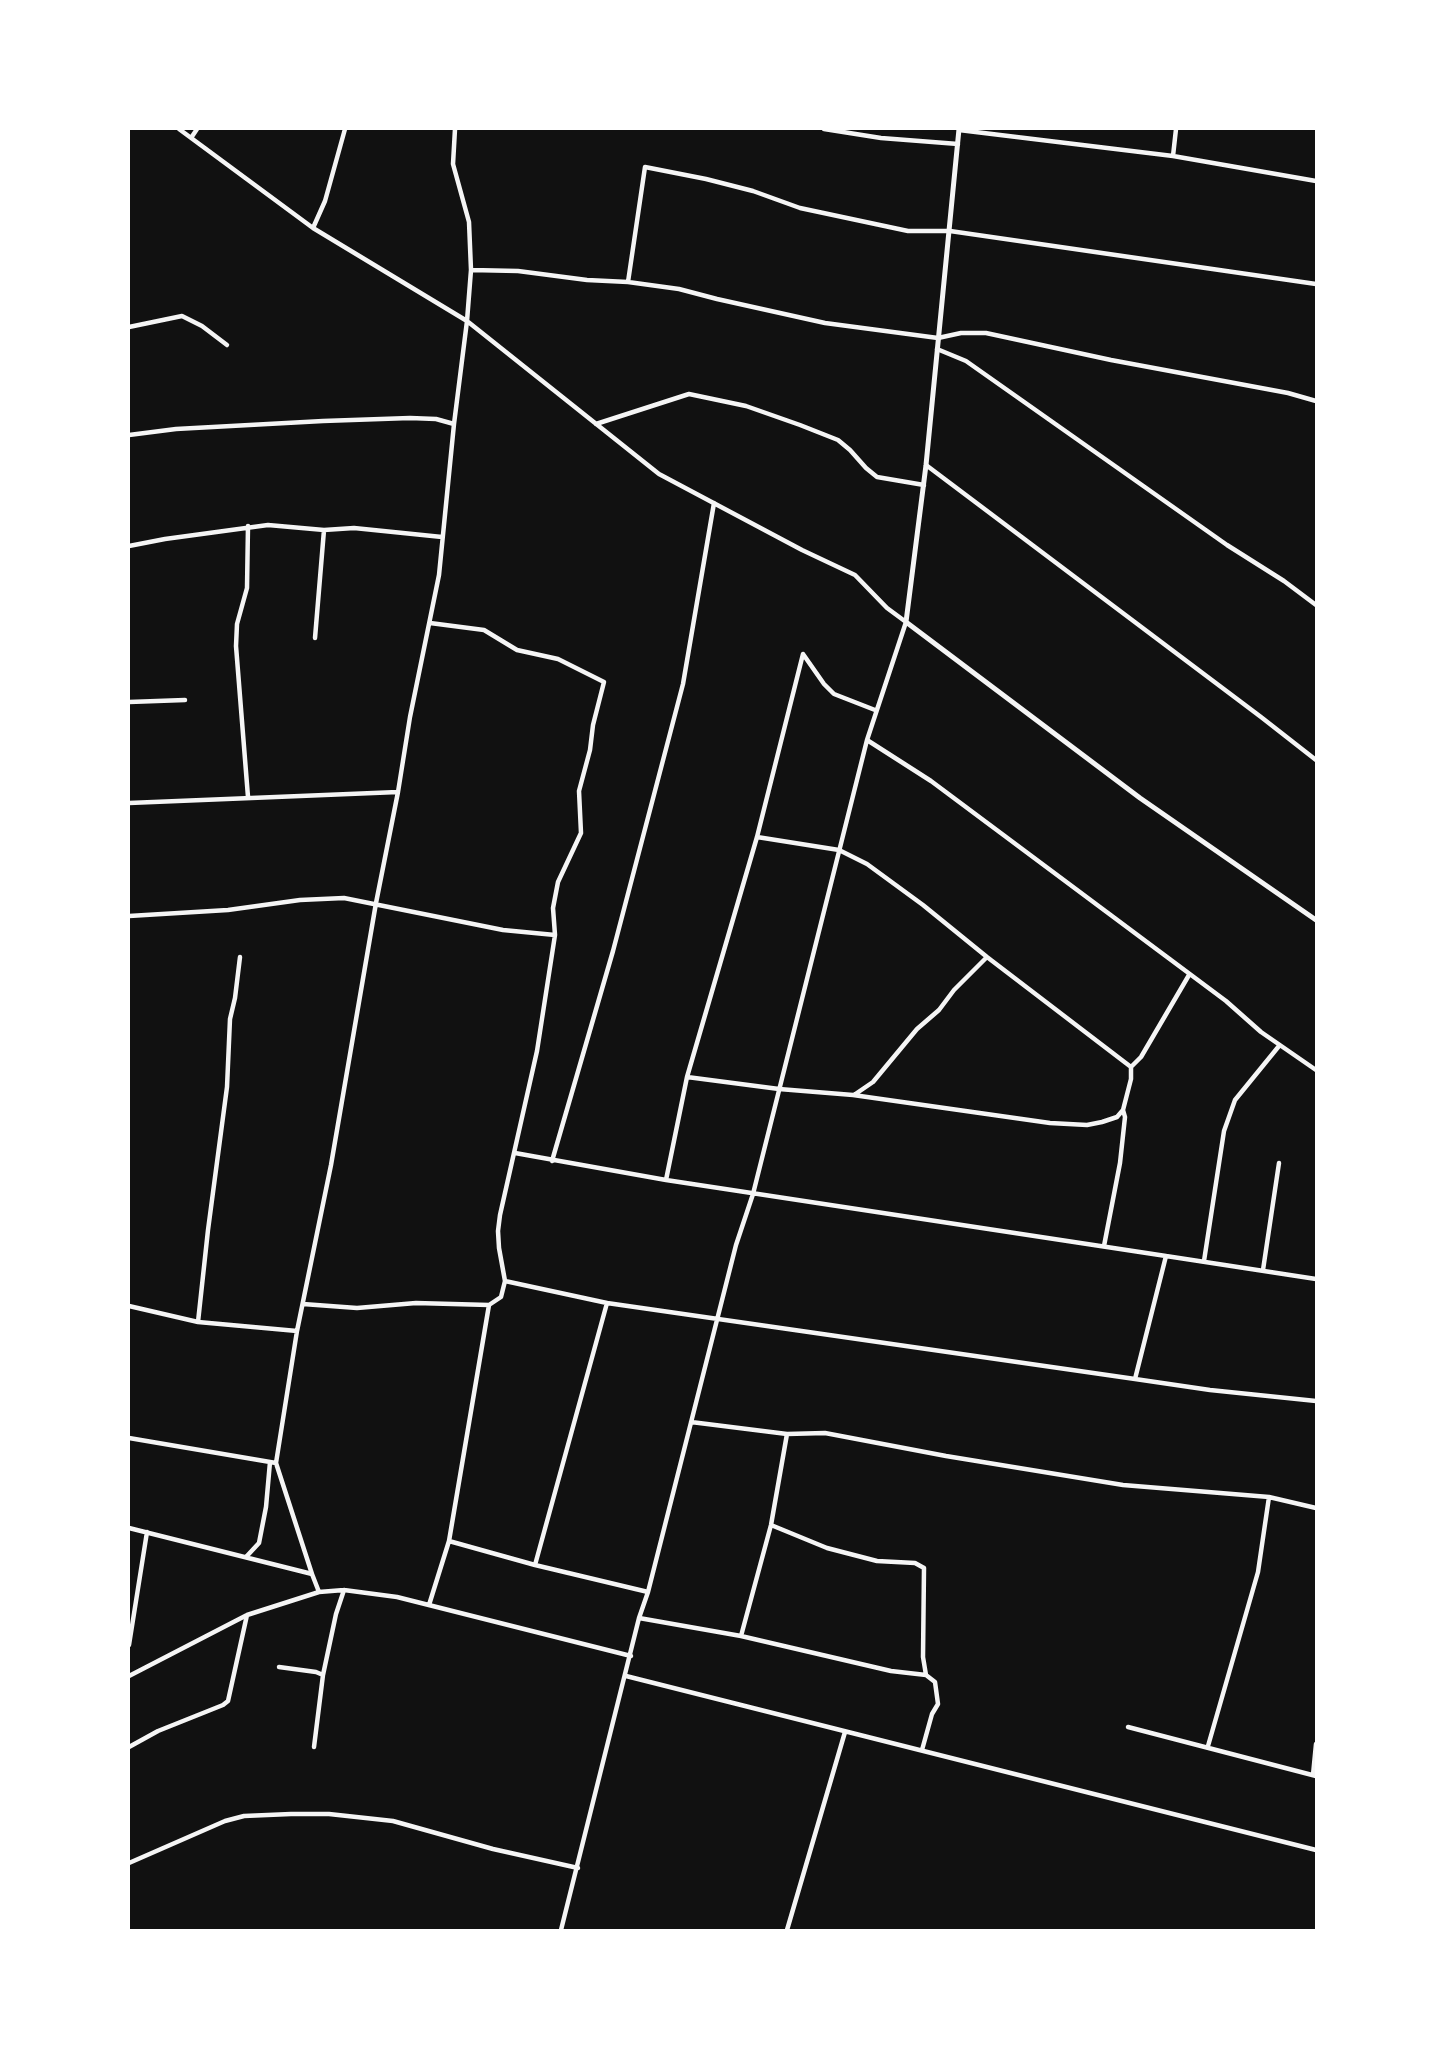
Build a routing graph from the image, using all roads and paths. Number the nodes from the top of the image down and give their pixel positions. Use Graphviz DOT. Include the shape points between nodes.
graph roads {
  1 [pos="179,129"];
  2 [pos="197,129"];
  3 [pos="345,129"];
  4 [pos="454,129"];
  5 [pos="824,129"];
  6 [pos="959,129"];
  7 [pos="1176,129"];
  8 [pos="191,138"];
  9 [pos="958,144"];
  10 [pos="1173,156"];
  11 [pos="1316,181"];
  12 [pos="314,228"];
  13 [pos="950,231"];
  14 [pos="471,270"];
  15 [pos="628,282"];
  16 [pos="1316,284"];
  17 [pos="467,321"];
  18 [pos="129,327"];
  19 [pos="938,338"];
  20 [pos="226,345"];
  21 [pos="937,349"];
  22 [pos="1316,401"];
  23 [pos="453,424"];
  24 [pos="596,424"];
  25 [pos="129,435"];
  26 [pos="926,465"];
  27 [pos="924,485"];
  28 [pos="714,503"];
  29 [pos="248,526"];
  30 [pos="324,530"];
  31 [pos="442,537"];
  32 [pos="129,546"];
  33 [pos="1316,605"];
  34 [pos="906,622"];
  35 [pos="430,623"];
  36 [pos="315,638"];
  37 [pos="185,700"];
  38 [pos="129,702"];
  39 [pos="875,710"];
  40 [pos="867,740"];
  41 [pos="1316,760"];
  42 [pos="398,792"];
  43 [pos="248,797"];
  44 [pos="129,803"];
  45 [pos="757,837"];
  46 [pos="839,850"];
  47 [pos="376,903"];
  48 [pos="129,916"];
  49 [pos="1316,920"];
  50 [pos="555,935"];
  51 [pos="240,957"];
  52 [pos="987,957"];
  53 [pos="1189,975"];
  54 [pos="1279,1046"];
  55 [pos="1131,1066"];
  56 [pos="1316,1070"];
  57 [pos="687,1077"];
  58 [pos="779,1089"];
  59 [pos="853,1095"];
  60 [pos="1123,1110"];
  61 [pos="515,1153"];
  62 [pos="552,1161"];
  63 [pos="1279,1162"];
  64 [pos="666,1180"];
  65 [pos="753,1194"];
  66 [pos="1104,1246"];
  67 [pos="1166,1256"];
  68 [pos="1204,1261"];
  69 [pos="1263,1270"];
  70 [pos="1316,1279"];
  71 [pos="505,1281"];
  72 [pos="607,1303"];
  73 [pos="303,1304"];
  74 [pos="489,1305"];
  75 [pos="129,1306"];
  76 [pos="717,1319"];
  77 [pos="198,1322"];
  78 [pos="297,1331"];
  79 [pos="1135,1379"];
  80 [pos="1316,1401"];
  81 [pos="691,1422"];
  82 [pos="787,1434"];
  83 [pos="129,1438"];
  84 [pos="273,1462"];
  85 [pos="1269,1497"];
  86 [pos="1316,1508"];
  87 [pos="771,1526"];
  88 [pos="129,1528"];
  89 [pos="147,1532"];
  90 [pos="449,1541"];
  91 [pos="246,1557"];
  92 [pos="535,1565"];
  93 [pos="312,1574"];
  94 [pos="344,1590"];
  95 [pos="319,1592"];
  96 [pos="648,1592"];
  97 [pos="429,1605"];
  98 [pos="247,1615"];
  99 [pos="639,1618"];
  100 [pos="741,1636"];
  101 [pos="129,1645"];
  102 [pos="631,1656"];
  103 [pos="279,1667"];
  104 [pos="323,1675"];
  105 [pos="926,1675"];
  106 [pos="129,1676"];
  107 [pos="626,1676"];
  108 [pos="1128,1727"];
  109 [pos="845,1732"];
  110 [pos="1316,1744"];
  111 [pos="1209,1746"];
  112 [pos="129,1747"];
  113 [pos="314,1747"];
  114 [pos="922,1750"];
  115 [pos="1314,1776"];
  116 [pos="1316,1850"];
  117 [pos="129,1863"];
  118 [pos="578,1868"];
  119 [pos="561,1930"];
  120 [pos="788,1930"];
  1 -- 8 [label="street"];
  2 -- 8 [label="street"];
  3 -- 12 [label="street"];
  4 -- 14 [label="street" via="453,164 470,228"];
  5 -- 9 [label="street"];
  6 -- 9 [label="street"];
  6 -- 10 [label="street"];
  7 -- 10 [label="street"];
  8 -- 12 [label="street"];
  9 -- 13 [label="street"];
  10 -- 11 [label="street"];
  12 -- 17 [label="street"];
  13 -- 15 [label="street" via="908,231 800,208 706,178 645,167"];
  13 -- 16 [label="street"];
  13 -- 19 [label="street"];
  14 -- 15 [label="street"];
  14 -- 17 [label="street"];
  15 -- 19 [label="street" via="679,289 825,322"];
  17 -- 23 [label="street"];
  17 -- 24 [label="street"];
  18 -- 20 [label="street" via="182,316"];
  19 -- 21 [label="street"];
  19 -- 22 [label="street" via="986,333"];
  21 -- 26 [label="street"];
  21 -- 33 [label="street" via="966,362"];
  23 -- 25 [label="street" via="410,418 176,429"];
  23 -- 31 [label="street"];
  24 -- 27 [label="street" via="689,394 746,406 800,425 838,440 878,477"];
  24 -- 28 [label="street" via="660,474"];
  26 -- 27 [label="street"];
  26 -- 41 [label="street"];
  27 -- 34 [label="street"];
  28 -- 34 [label="street" via="855,575"];
  28 -- 62 [label="street" via="683,684 613,951"];
  29 -- 30 [label="street"];
  29 -- 32 [label="street"];
  29 -- 43 [label="street" via="247,588 237,624 236,646"];
  30 -- 31 [label="street" via="354,528"];
  30 -- 36 [label="street"];
  31 -- 35 [label="street"];
  34 -- 39 [label="street"];
  34 -- 49 [label="street" via="1140,798"];
  35 -- 42 [label="street"];
  35 -- 50 [label="street" via="484,630 521,652 558,659 604,682 579,791 581,833 558,882"];
  37 -- 38 [label="street"];
  39 -- 40 [label="street"];
  39 -- 45 [label="street" via="834,694 802,654"];
  40 -- 46 [label="street"];
  40 -- 53 [label="street" via="931,781"];
  42 -- 43 [label="street"];
  42 -- 47 [label="street"];
  43 -- 44 [label="street"];
  45 -- 46 [label="street"];
  45 -- 57 [label="street"];
  46 -- 52 [label="street" via="867,864"];
  46 -- 58 [label="street"];
  47 -- 48 [label="street" via="317,898 228,910"];
  47 -- 50 [label="street" via="503,930"];
  47 -- 73 [label="street"];
  50 -- 61 [label="street" via="537,1051"];
  51 -- 77 [label="street"];
  52 -- 55 [label="street"];
  52 -- 59 [label="street" via="917,1029 873,1082"];
  53 -- 54 [label="street"];
  53 -- 55 [label="street" via="1141,1057"];
  54 -- 56 [label="street"];
  54 -- 68 [label="street" via="1235,1100 1224,1131"];
  55 -- 60 [label="street"];
  57 -- 58 [label="street"];
  57 -- 64 [label="street"];
  58 -- 59 [label="street"];
  58 -- 65 [label="street"];
  59 -- 60 [label="street" via="1050,1124 1087,1125 1117,1117"];
  60 -- 66 [label="street" via="1120,1162"];
  61 -- 62 [label="street"];
  61 -- 71 [label="street" via="498,1231"];
  62 -- 64 [label="street"];
  63 -- 69 [label="street"];
  64 -- 65 [label="street"];
  65 -- 66 [label="street"];
  65 -- 76 [label="street"];
  66 -- 67 [label="street"];
  67 -- 68 [label="street"];
  67 -- 79 [label="street"];
  68 -- 69 [label="street"];
  69 -- 70 [label="street"];
  71 -- 72 [label="street"];
  71 -- 74 [label="street" via="501,1297"];
  72 -- 76 [label="street"];
  72 -- 92 [label="street"];
  73 -- 74 [label="street" via="357,1308 416,1303"];
  73 -- 78 [label="street"];
  74 -- 90 [label="street"];
  75 -- 77 [label="street"];
  76 -- 79 [label="street"];
  76 -- 81 [label="street"];
  77 -- 78 [label="street"];
  78 -- 84 [label="street"];
  79 -- 80 [label="street"];
  81 -- 82 [label="street"];
  81 -- 96 [label="street"];
  82 -- 85 [label="street" via="825,1433 1123,1485"];
  82 -- 87 [label="street"];
  83 -- 84 [label="street"];
  84 -- 91 [label="street" via="259,1543"];
  84 -- 93 [label="street"];
  85 -- 86 [label="street"];
  85 -- 111 [label="street" via="1258,1572"];
  87 -- 100 [label="street"];
  87 -- 105 [label="street" via="827,1548 877,1561 915,1563 924,1568"];
  88 -- 89 [label="street"];
  89 -- 91 [label="street"];
  89 -- 101 [label="street"];
  90 -- 92 [label="street"];
  90 -- 97 [label="street"];
  91 -- 93 [label="street"];
  92 -- 96 [label="street"];
  93 -- 95 [label="street"];
  94 -- 95 [label="street"];
  94 -- 97 [label="street"];
  94 -- 104 [label="street"];
  95 -- 98 [label="street"];
  96 -- 99 [label="street"];
  97 -- 102 [label="street"];
  98 -- 106 [label="street"];
  98 -- 112 [label="street" via="228,1701"];
  99 -- 100 [label="street"];
  99 -- 102 [label="street"];
  100 -- 105 [label="street" via="891,1671"];
  102 -- 107 [label="street"];
  103 -- 104 [label="street"];
  104 -- 113 [label="street"];
  105 -- 114 [label="street" via="935,1682 938,1704"];
  107 -- 109 [label="street"];
  107 -- 118 [label="street"];
  108 -- 111 [label="street"];
  109 -- 114 [label="street"];
  109 -- 120 [label="street"];
  110 -- 115 [label="street"];
  111 -- 115 [label="street"];
  114 -- 116 [label="street"];
  117 -- 118 [label="street" via="231,1819 301,1814 393,1821"];
  118 -- 119 [label="street"];
}
